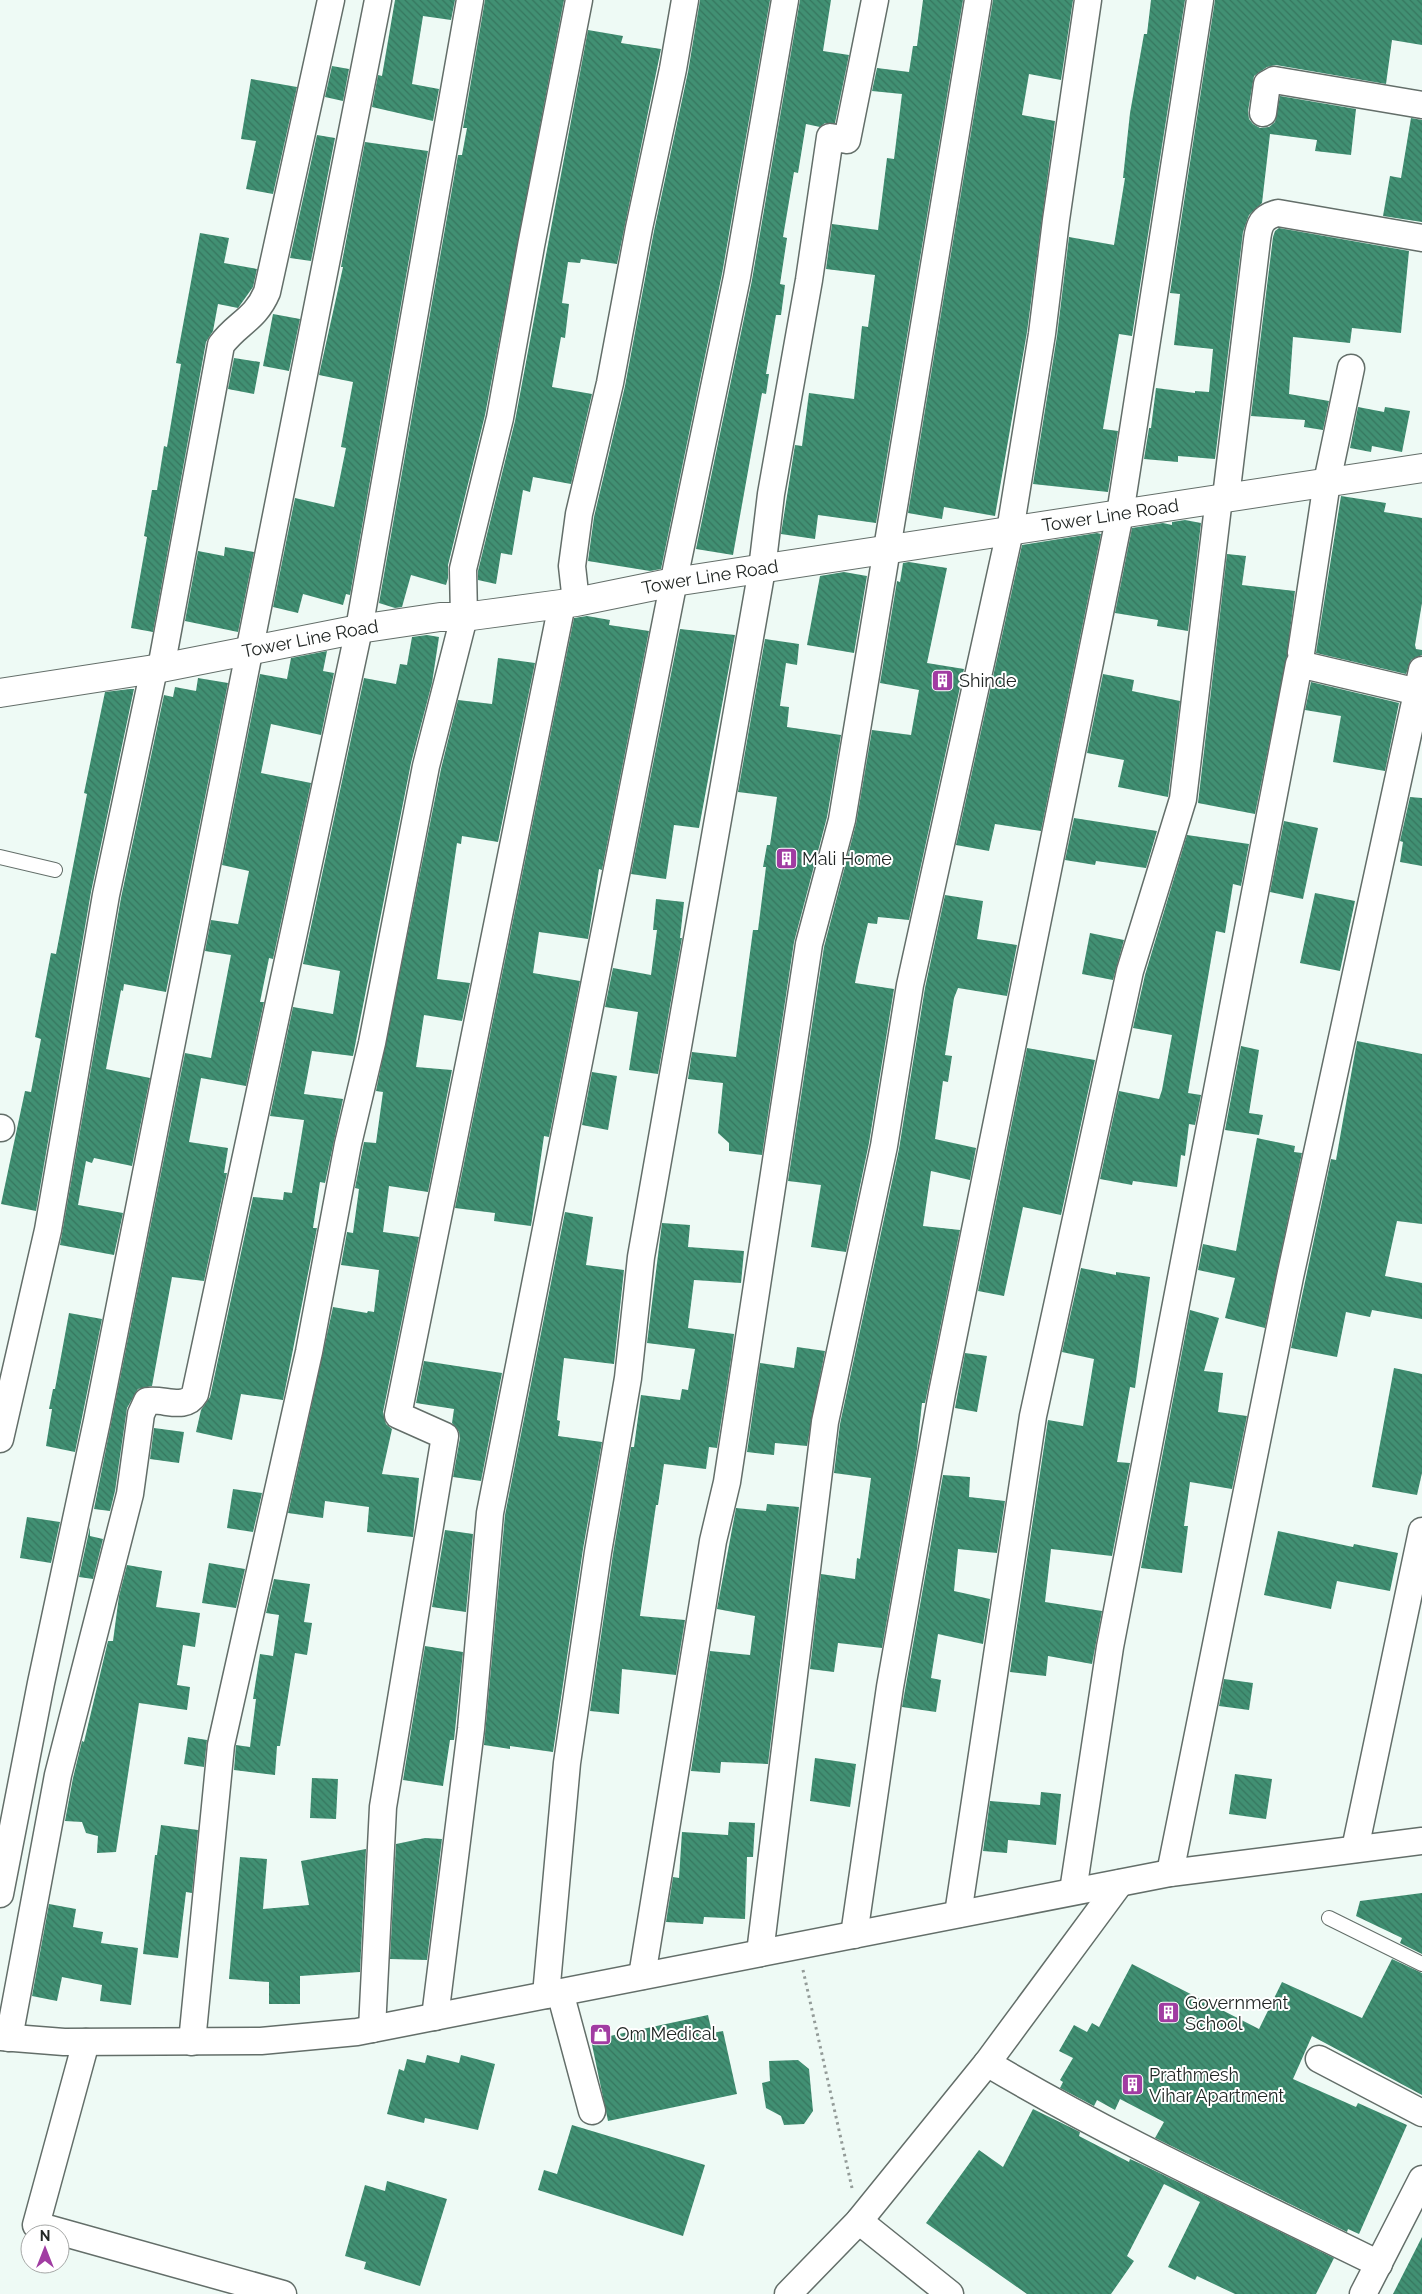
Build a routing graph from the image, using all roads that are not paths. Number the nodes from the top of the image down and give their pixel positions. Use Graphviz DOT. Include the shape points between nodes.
graph roads {
  1 [pos="331,0"];
  2 [pos="378,0"];
  3 [pos="470,0"];
  4 [pos="579,0"];
  5 [pos="685,0"];
  6 [pos="785,0"];
  7 [pos="875,0"];
  8 [pos="978,0"];
  9 [pos="1088,0"];
  10 [pos="1200,0"];
  11 [pos="1422,104"];
  12 [pos="1264,113"];
  13 [pos="1422,238"];
  14 [pos="1350,368"];
  15 [pos="1422,468"];
  16 [pos="1327,482"];
  17 [pos="1223,497"];
  18 [pos="1120,514"];
  19 [pos="1010,531"];
  20 [pos="886,550"];
  21 [pos="762,569"];
  22 [pos="674,582"];
  23 [pos="569,603"];
  24 [pos="464,617"];
  25 [pos="359,629"];
  26 [pos="248,652"];
  27 [pos="1301,653"];
  28 [pos="157,669"];
  29 [pos="1420,681"];
  30 [pos="0,693"];
  31 [pos="0,857"];
  32 [pos="55,870"];
  33 [pos="0,1439"];
  34 [pos="1422,1530"];
  35 [pos="1422,1840"];
  36 [pos="1354,1849"];
  37 [pos="1170,1873"];
  38 [pos="1120,1883"];
  39 [pos="1073,1892"];
  40 [pos="0,1894"];
  41 [pos="958,1914"];
  42 [pos="1329,1918"];
  43 [pos="854,1935"];
  44 [pos="760,1953"];
  45 [pos="1422,1964"];
  46 [pos="642,1976"];
  47 [pos="553,1993"];
  48 [pos="435,2017"];
  49 [pos="372,2029"];
  50 [pos="5,2038"];
  51 [pos="86,2042"];
  52 [pos="192,2042"];
  53 [pos="1320,2059"];
  54 [pos="987,2063"];
  55 [pos="592,2111"];
  56 [pos="1422,2113"];
  57 [pos="1422,2180"];
  58 [pos="859,2221"];
  59 [pos="1379,2264"];
  60 [pos="283,2294"];
  61 [pos="788,2294"];
  62 [pos="950,2294"];
  63 [pos="1363,2294"];
  1 -- 28 [label="street" via="267,292 260,308 230,333 221,345"];
  2 -- 26 [label="street"];
  3 -- 25 [label="street"];
  4 -- 24 [label="street" via="500,418 464,570"];
  5 -- 23 [label="street" via="610,384 579,514"];
  6 -- 22 [label="street" via="737,277"];
  7 -- 21 [label="street" via="847,140 830,137 809,280 771,494"];
  8 -- 20 [label="street"];
  9 -- 19 [label="street" via="1042,334"];
  10 -- 18 [label="street"];
  11 -- 12 [label="street" via="1274,80 1267,84"];
  13 -- 17 [label="street" via="1278,213 1262,221"];
  14 -- 16 [label="street"];
  15 -- 16 [label="street, Tower Line Road"];
  16 -- 17 [label="street, Tower Line Road"];
  16 -- 27 [label="street"];
  17 -- 18 [label="street, Tower Line Road"];
  17 -- 41 [label="street" via="1183,798 1130,970 1034,1416"];
  18 -- 19 [label="street, Tower Line Road"];
  18 -- 43 [label="street" via="941,1403 890,1687"];
  19 -- 20 [label="street, Tower Line Road"];
  19 -- 44 [label="street" via="910,985 884,1146 825,1422"];
  20 -- 21 [label="street, Tower Line Road"];
  20 -- 46 [label="street" via="842,820 809,944 728,1473 711,1550"];
  21 -- 22 [label="street, Tower Line Road"];
  21 -- 47 [label="street" via="641,1257 628,1378 567,1763"];
  22 -- 23 [label="street, Tower Line Road"];
  22 -- 48 [label="street" via="490,1513 471,1729"];
  23 -- 24 [label="street, Tower Line Road"];
  23 -- 49 [label="street" via="398,1415 445,1436 382,1807"];
  24 -- 25 [label="street, Tower Line Road" via="440,617"];
  24 -- 52 [label="street" via="426,766 309,1352 221,1745"];
  25 -- 26 [label="street, Tower Line Road"];
  25 -- 50 [label="street" via="195,1394 184,1403 147,1401 141,1414 130,1494 58,1775"];
  26 -- 28 [label="street, Tower Line Road"];
  26 -- 40 [label="street" via="97,1421"];
  28 -- 30 [label="street, Tower Line Road"];
  28 -- 33 [label="street" via="106,895 48,1230"];
  29 -- 37 [label="street" via="1290,1277"];
  29 -- 39 [label="street" via="1299,664 1110,1647"];
  31 -- 32 [label="lane"];
  34 -- 36 [label="street"];
  35 -- 36 [label="street"];
  36 -- 37 [label="street"];
  37 -- 38 [label="street"];
  38 -- 39 [label="street"];
  38 -- 54 [label="street"];
  39 -- 41 [label="street"];
  41 -- 43 [label="street"];
  42 -- 45 [label="lane"];
  43 -- 44 [label="street"];
  44 -- 46 [label="street"];
  46 -- 47 [label="street"];
  47 -- 48 [label="street"];
  47 -- 55 [label="street"];
  48 -- 49 [label="street"];
  49 -- 52 [label="street" via="261,2041"];
  50 -- 51 [label="street"];
  51 -- 52 [label="street"];
  51 -- 60 [label="street" via="36,2225"];
  53 -- 56 [label="street"];
  54 -- 58 [label="street"];
  54 -- 59 [label="street" via="1118,2136"];
  57 -- 59 [label="street"];
  58 -- 61 [label="street"];
  58 -- 62 [label="street"];
  59 -- 63 [label="street"];
}
